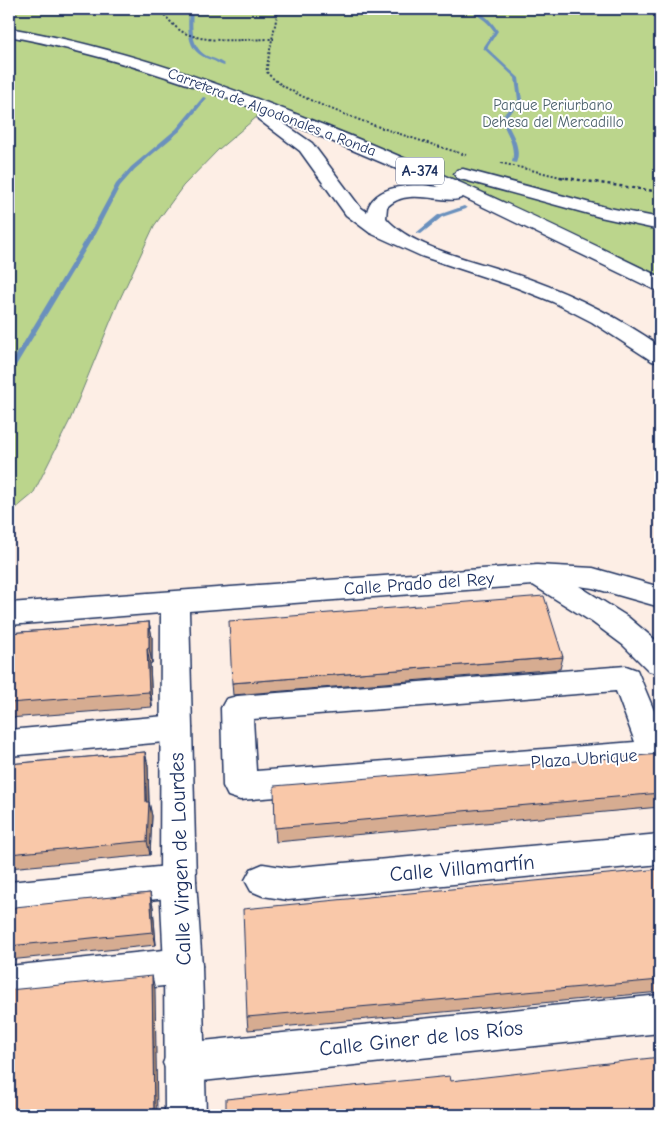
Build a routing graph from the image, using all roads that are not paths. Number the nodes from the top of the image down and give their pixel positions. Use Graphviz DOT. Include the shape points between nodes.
graph roads {
  1 [pos="9,32"];
  2 [pos="214,87"];
  3 [pos="318,128"];
  4 [pos="520,216"];
  5 [pos="660,224"];
  6 [pos="393,236"];
  7 [pos="660,285"];
  8 [pos="660,356"];
  9 [pos="536,575"];
  10 [pos="660,597"];
  11 [pos="175,602"];
  12 [pos="9,614"];
  13 [pos="660,663"];
  14 [pos="237,708"];
  15 [pos="176,728"];
  16 [pos="9,743"];
  17 [pos="660,849"];
  18 [pos="264,880"];
  19 [pos="178,881"];
  20 [pos="9,898"];
  21 [pos="183,966"];
  22 [pos="9,984"];
  23 [pos="660,1014"];
  24 [pos="183,1063"];
  25 [pos="185,1115"];
  1 -- 2 [label="main road, Carretera de Algodonales a Ronda / A-374" via="110,53"];
  2 -- 3 [label="main road, Carretera de Algodonales a Ronda / A-374"];
  2 -- 6 [label="main road" via="306,147 353,211 377,229"];
  3 -- 4 [label="main road, Carretera de Algodonales a Ronda / A-374"];
  3 -- 5 [label="main road" via="494,184"];
  4 -- 6 [label="main road" via="454,194 422,190 407,192 388,198 377,208 380,224"];
  4 -- 7 [label="main road, Carretera de Algodonales a Ronda / A-374"];
  6 -- 8 [label="main road" via="428,252 560,298 600,317"];
  9 -- 10 [label="main road, Calle Prado del Rey" via="593,578"];
  9 -- 11 [label="main road, Calle Prado del Rey"];
  9 -- 13 [label="main road" via="613,622"];
  11 -- 12 [label="main road, Calle Prado del Rey"];
  11 -- 15 [label="main road, Calle Virgen de Lourdes"];
  14 -- 14 [label="main road, Plaza Ubrique" via="240,786 656,754 626,678"];
  15 -- 16 [label="main road"];
  15 -- 19 [label="main road, Calle Virgen de Lourdes"];
  17 -- 18 [label="main road, Calle Villamartín" via="288,884"];
  19 -- 20 [label="main road"];
  19 -- 21 [label="main road, Calle Virgen de Lourdes"];
  21 -- 22 [label="main road"];
  21 -- 24 [label="main road, Calle Virgen de Lourdes"];
  23 -- 24 [label="main road, Calle Giner de los Ríos"];
  24 -- 25 [label="main road, Calle Virgen de Lourdes"];
}
